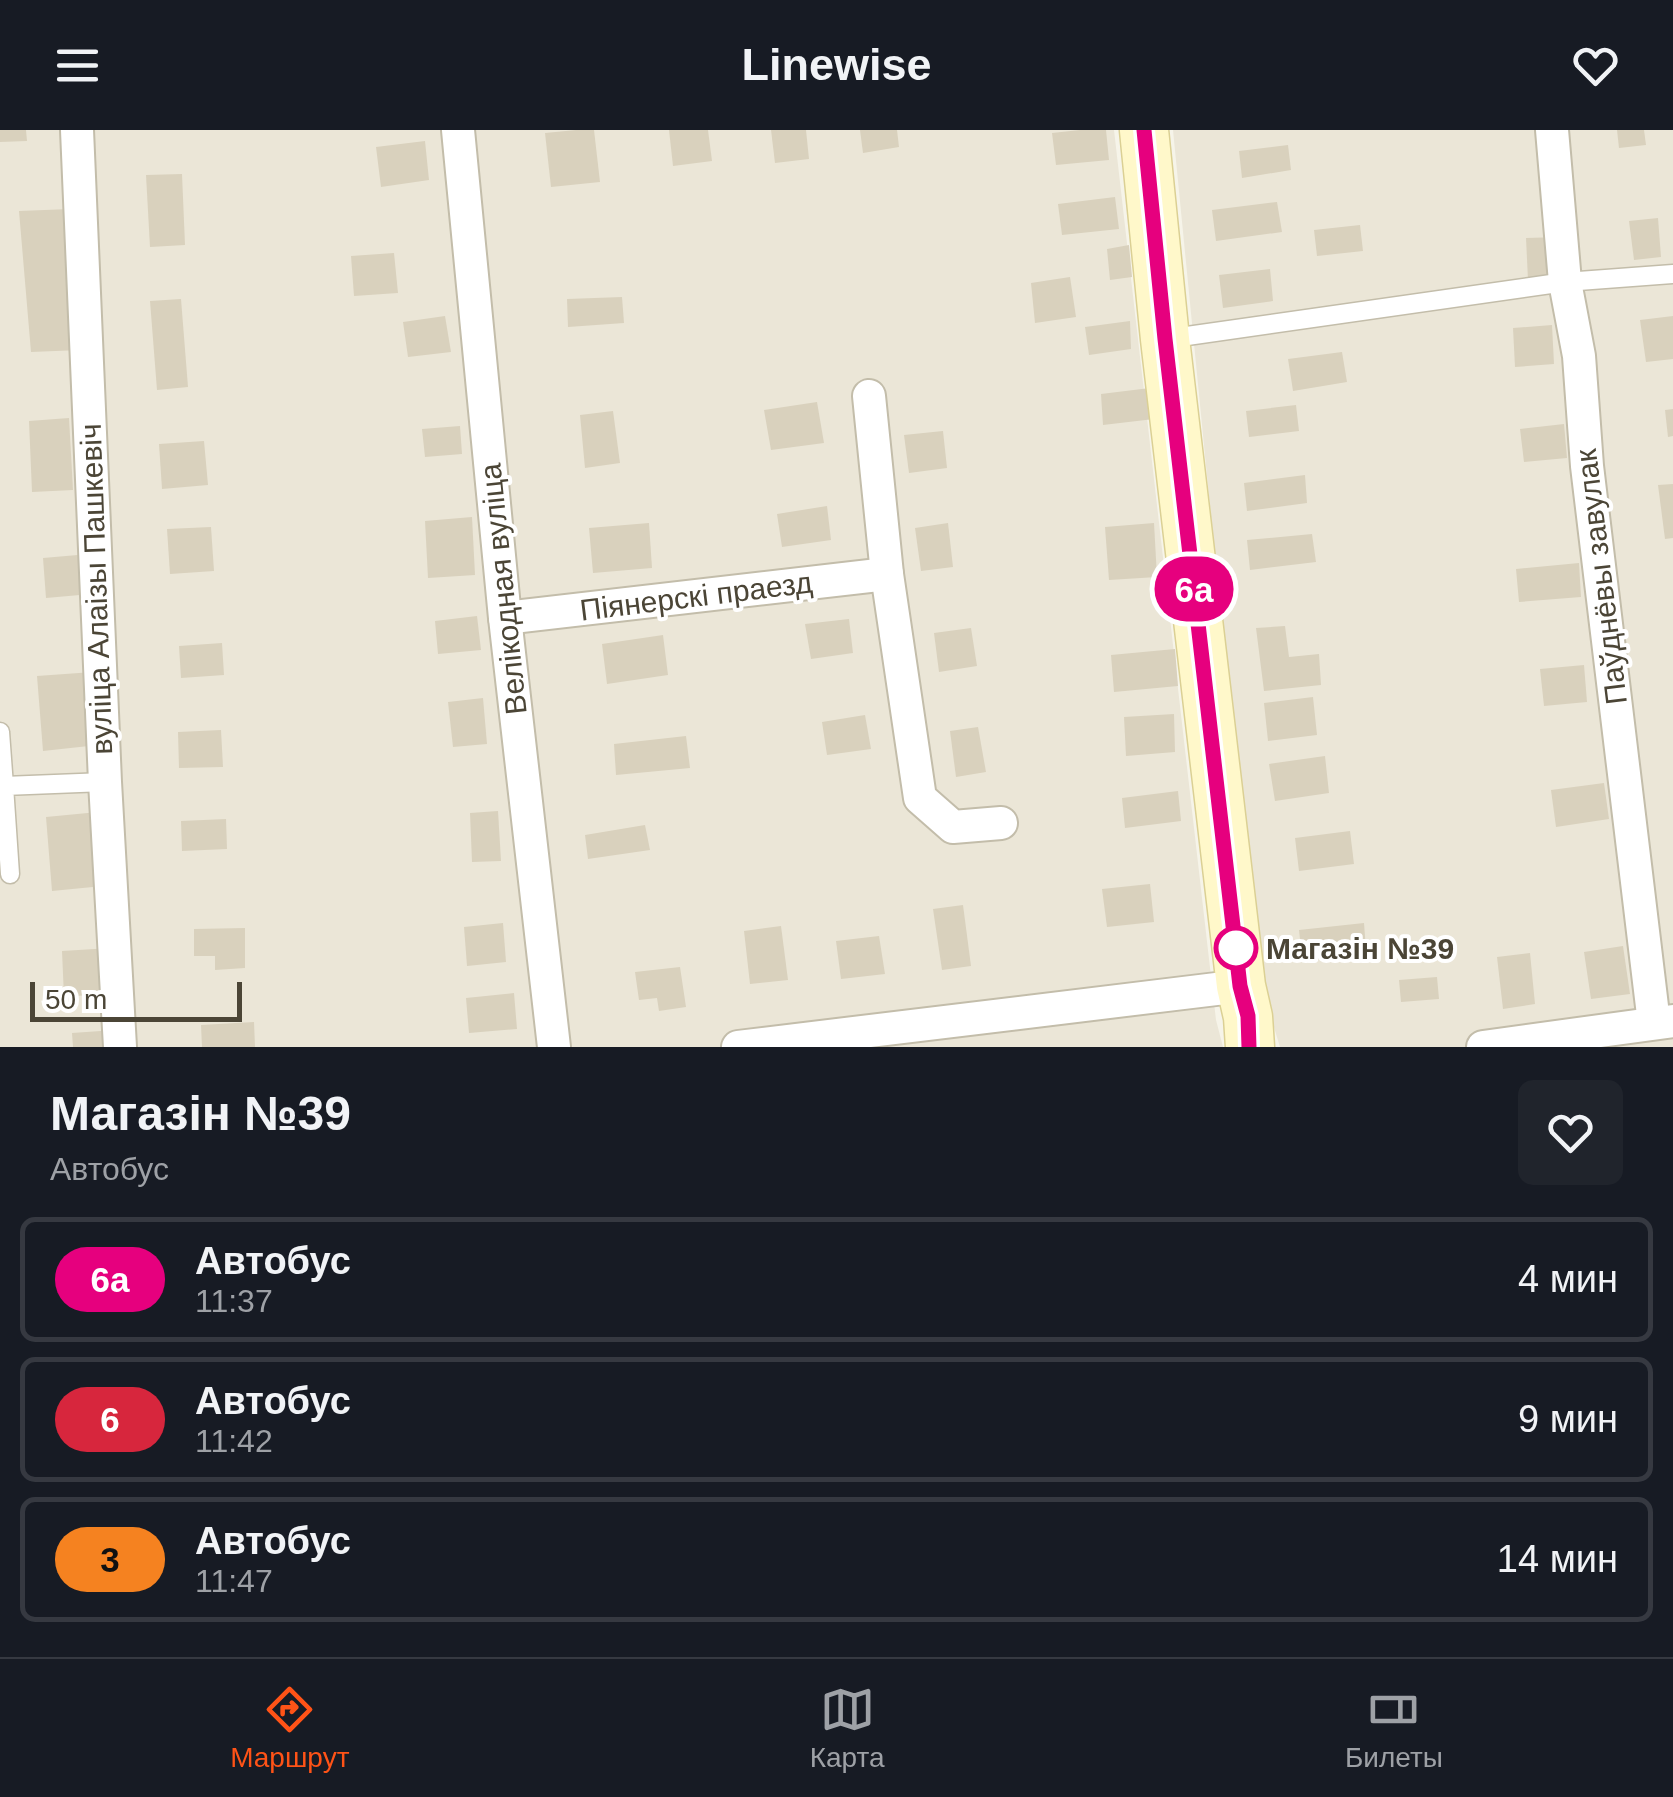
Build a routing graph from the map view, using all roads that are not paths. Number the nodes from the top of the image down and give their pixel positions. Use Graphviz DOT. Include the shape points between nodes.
graph roads {
  1 [pos="458,130"];
  2 [pos="1144,130"];
  3 [pos="1552,130"];
  4 [pos="82,131"];
  5 [pos="1673,274"];
  6 [pos="1565,282"];
  7 [pos="1165,339"];
  8 [pos="869,396"];
  9 [pos="887,574"];
  10 [pos="505,618"];
  11 [pos="0,732"];
  12 [pos="105,782"];
  13 [pos="4,786"];
  14 [pos="1001,823"];
  15 [pos="10,874"];
  16 [pos="1240,986"];
  17 [pos="1664,1022"];
  18 [pos="120,1047"];
  19 [pos="554,1047"];
  20 [pos="738,1047"];
  21 [pos="1250,1047"];
  22 [pos="1483,1047"];
  1 -- 10 [label="street, Велікодная вуліца"];
  2 -- 7 [label="street"];
  3 -- 6 [label="street, Паўднёвы завулак"];
  4 -- 12 [label="street, вуліца Алаізы Пашкевіч"];
  5 -- 6 [label="lane"];
  6 -- 7 [label="lane"];
  6 -- 17 [label="street, Паўднёвы завулак"];
  7 -- 16 [label="street"];
  8 -- 9 [label="street"];
  9 -- 10 [label="street, Піянерскі праезд"];
  9 -- 14 [label="street" via="920,798 953,827"];
  10 -- 19 [label="street, Велікодная вуліца"];
  11 -- 13 [label="lane"];
  12 -- 13 [label="lane"];
  12 -- 18 [label="street, вуліца Алаізы Пашкевіч"];
  13 -- 15 [label="lane"];
  16 -- 20 [label="street"];
  16 -- 21 [label="street"];
  17 -- 22 [label="street"];
}
